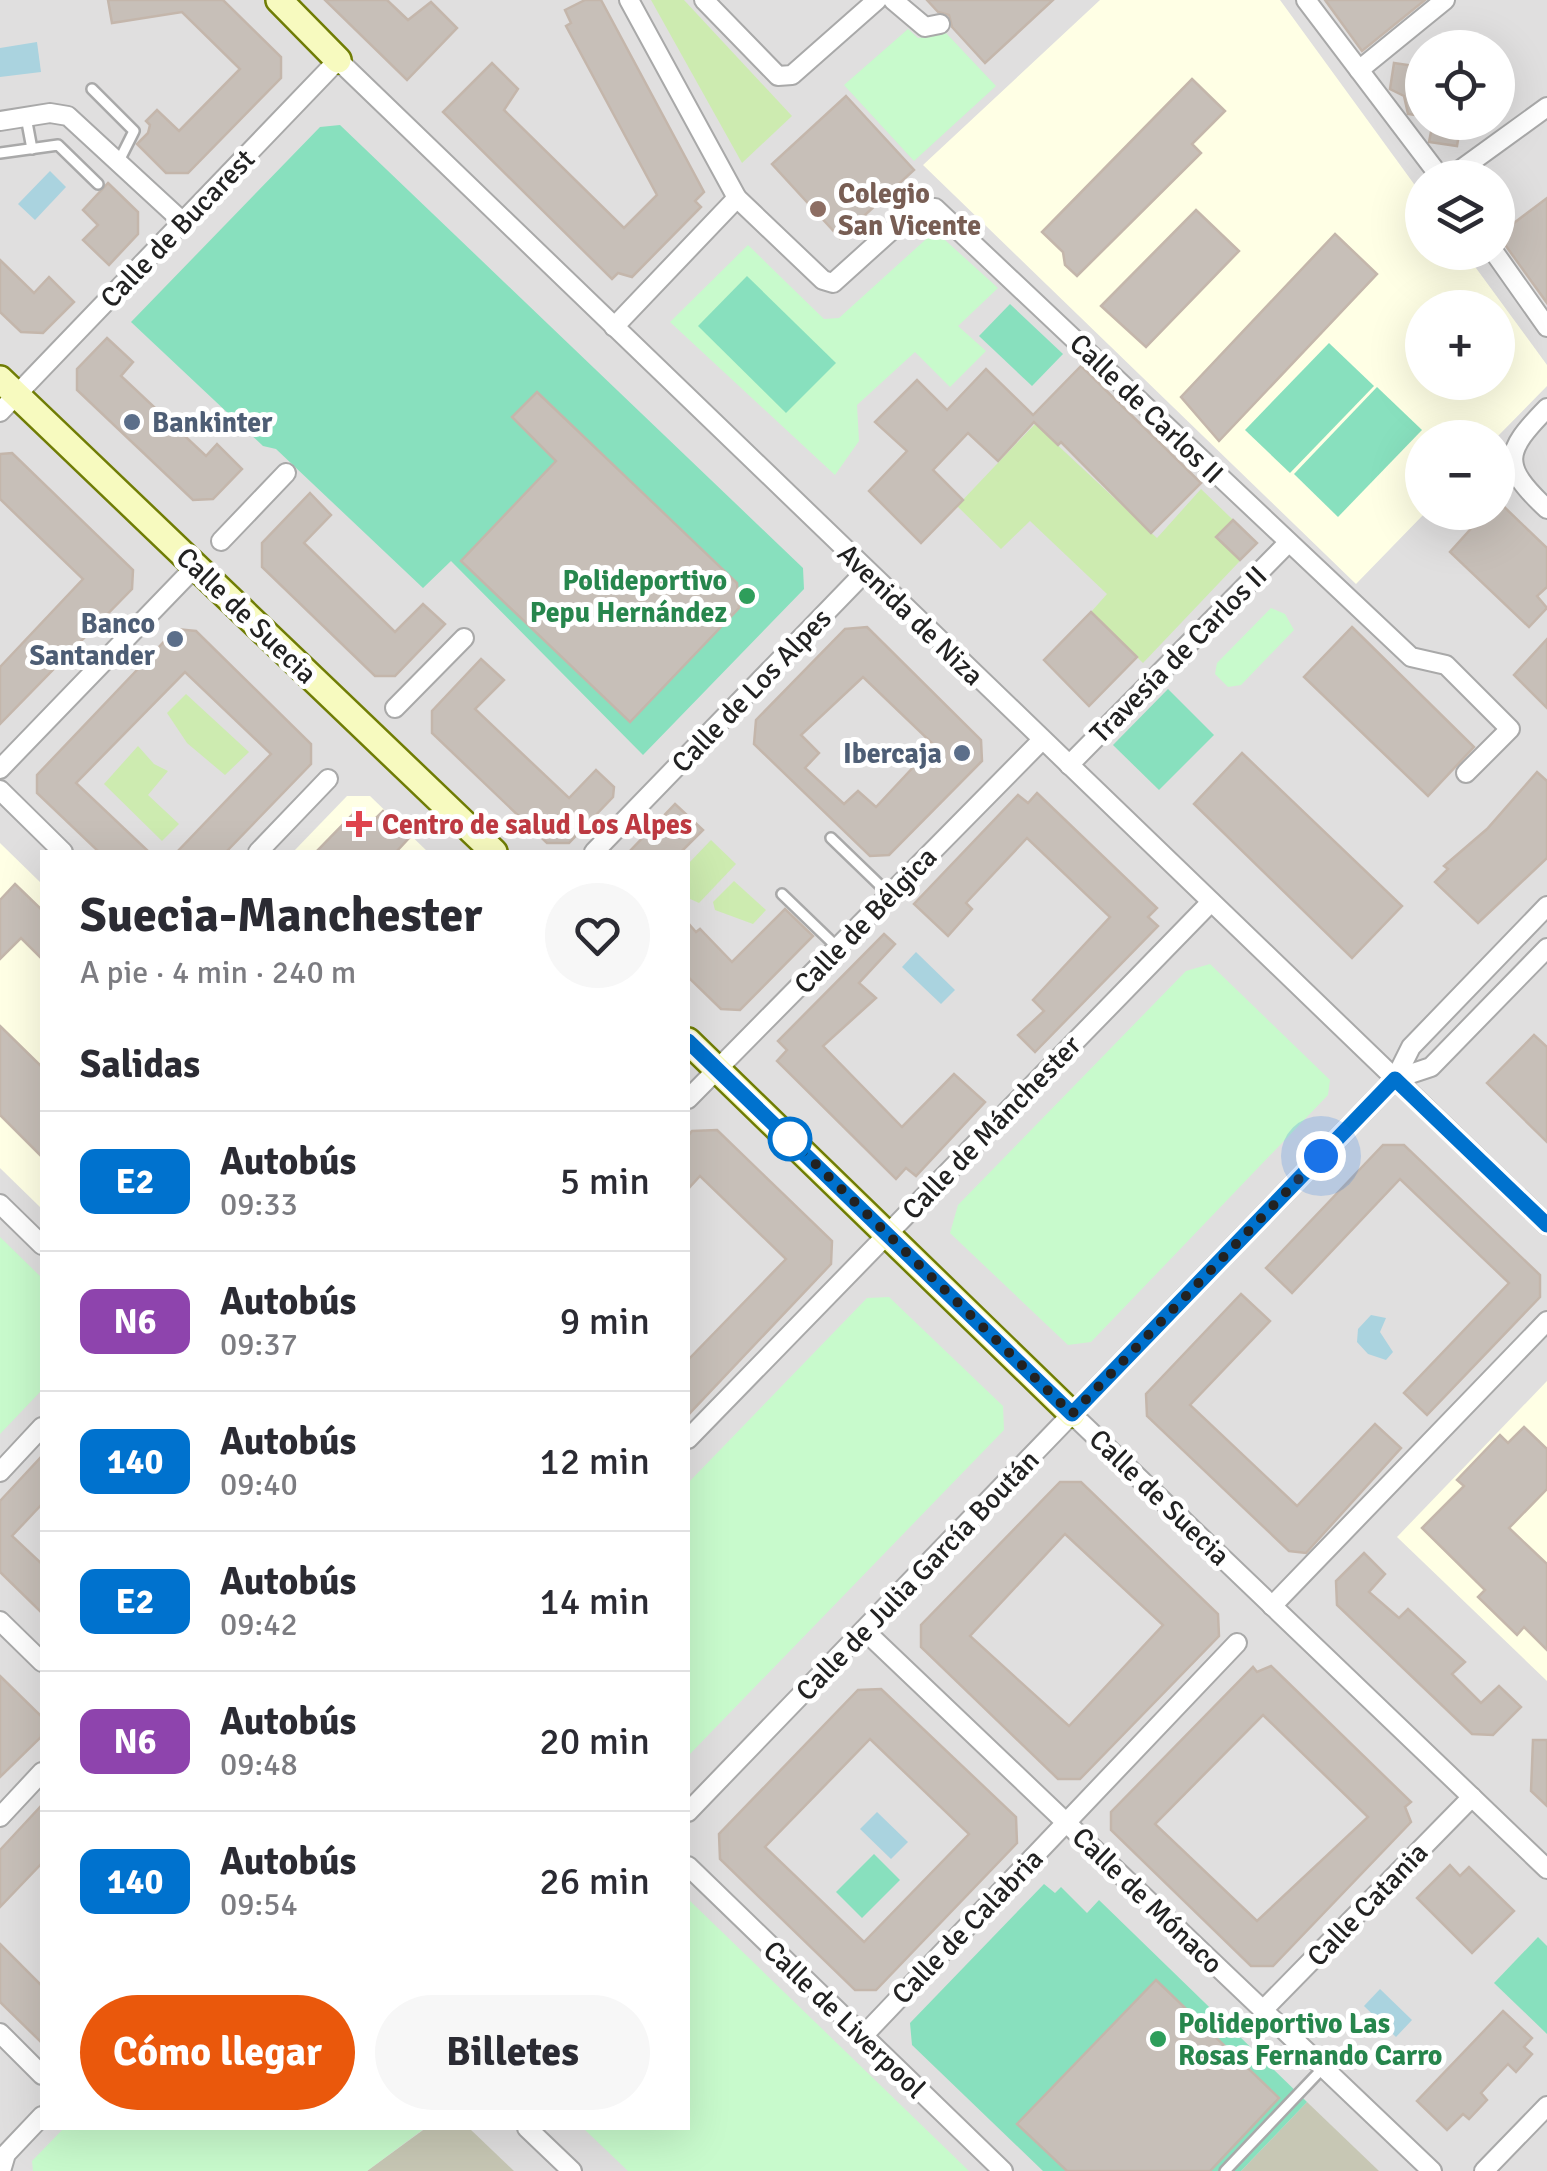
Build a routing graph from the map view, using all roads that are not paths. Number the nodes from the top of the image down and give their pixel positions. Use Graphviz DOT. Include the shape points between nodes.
graph roads {
  1 [pos="278,0"];
  2 [pos="629,0"];
  3 [pos="704,0"];
  4 [pos="877,0"];
  5 [pos="893,0"];
  6 [pos="1306,0"];
  7 [pos="1444,0"];
  8 [pos="940,24"];
  9 [pos="338,60"];
  10 [pos="1359,70"];
  11 [pos="92,88"];
  12 [pos="1547,107"];
  13 [pos="26,117"];
  14 [pos="0,121"];
  15 [pos="32,148"];
  16 [pos="0,154"];
  17 [pos="1427,160"];
  18 [pos="1473,160"];
  19 [pos="119,161"];
  20 [pos="98,184"];
  21 [pos="737,198"];
  22 [pos="183,222"];
  23 [pos="1507,270"];
  24 [pos="614,327"];
  25 [pos="1547,328"];
  26 [pos="6,395"];
  27 [pos="1547,408"];
  28 [pos="286,473"];
  29 [pos="1547,509"];
  30 [pos="221,541"];
  31 [pos="1288,543"];
  32 [pos="196,566"];
  33 [pos="866,570"];
  34 [pos="464,638"];
  35 [pos="395,708"];
  36 [pos="1042,740"];
  37 [pos="1069,764"];
  38 [pos="0,769"];
  39 [pos="1466,773"];
  40 [pos="328,779"];
  41 [pos="0,790"];
  42 [pos="831,838"];
  43 [pos="62,850"];
  44 [pos="260,850"];
  45 [pos="492,850"];
  46 [pos="596,850"];
  47 [pos="782,894"];
  48 [pos="890,895"];
  49 [pos="1211,902"];
  50 [pos="1545,911"];
  51 [pos="838,948"];
  52 [pos="1547,948"];
  53 [pos="690,1043"];
  54 [pos="718,1070"];
  55 [pos="1395,1079"];
  56 [pos="690,1098"];
  57 [pos="0,1204"];
  58 [pos="1547,1225"];
  59 [pos="887,1234"];
  60 [pos="40,1243"];
  61 [pos="1547,1321"];
  62 [pos="1072,1414"];
  63 [pos="40,1429"];
  64 [pos="690,1437"];
  65 [pos="0,1472"];
  66 [pos="1272,1606"];
  67 [pos="0,1621"];
  68 [pos="864,1630"];
  69 [pos="1237,1644"];
  70 [pos="40,1660"];
  71 [pos="40,1774"];
  72 [pos="1472,1797"];
  73 [pos="690,1810"];
  74 [pos="0,1816"];
  75 [pos="1066,1822"];
  76 [pos="690,1868"];
  77 [pos="1547,1869"];
  78 [pos="1263,2010"];
  79 [pos="0,2033"];
  80 [pos="863,2036"];
  81 [pos="1323,2068"];
  82 [pos="40,2073"];
  83 [pos="1547,2106"];
  84 [pos="40,2118"];
  85 [pos="529,2130"];
  86 [pos="1,2171"];
  87 [pos="572,2171"];
  88 [pos="1003,2171"];
  89 [pos="1225,2171"];
  90 [pos="1432,2171"];
  91 [pos="1484,2171"];
  1 -- 9 [label="street, Avenida de Niza"];
  2 -- 21 [label="street"];
  3 -- 4 [label="street" via="778,76 792,75"];
  5 -- 8 [label="street" via="925,27"];
  6 -- 10 [label="street"];
  7 -- 10 [label="street"];
  9 -- 22 [label="street, Calle de Bucarest"];
  9 -- 24 [label="street, Avenida de Niza"];
  10 -- 17 [label="street"];
  11 -- 19 [label="lane" via="134,131"];
  12 -- 18 [label="street"];
  13 -- 14 [label="street"];
  13 -- 15 [label="lane"];
  13 -- 19 [label="street" via="68,116"];
  15 -- 16 [label="lane"];
  15 -- 20 [label="lane" via="58,145"];
  19 -- 22 [label="street"];
  21 -- 24 [label="street"];
  21 -- 31 [label="street, Calle de Carlos II" via="834,283 914,210 935,208"];
  22 -- 26 [label="street, Calle de Bucarest"];
  23 -- 25 [label="street"];
  24 -- 33 [label="street, Avenida de Niza"];
  26 -- 32 [label="street, Calle de Suecia"];
  27 -- 29 [label="street" via="1516,440 1511,463 1520,484"];
  28 -- 30 [label="street"];
  31 -- 37 [label="street, Travesía de Carlos II"];
  31 -- 39 [label="street, Calle de Carlos II" via="1411,657 1446,665 1510,729"];
  32 -- 38 [label="street"];
  32 -- 45 [label="street, Calle de Suecia"];
  33 -- 36 [label="street, Avenida de Niza"];
  33 -- 46 [label="street, Calle de Los Alpes"];
  34 -- 35 [label="street"];
  36 -- 37 [label="street, Avenida de Niza"];
  36 -- 48 [label="street, Calle de Bélgica"];
  37 -- 49 [label="street, Avenida de Niza"];
  40 -- 44 [label="street"];
  41 -- 43 [label="street"];
  42 -- 48 [label="lane"];
  47 -- 51 [label="lane"];
  48 -- 51 [label="street, Calle de Bélgica"];
  49 -- 55 [label="street, Avenida de Niza"];
  49 -- 59 [label="street, Calle de Mánchester"];
  50 -- 55 [label="street, Calle de Julia García Boután" via="1412,1047"];
  51 -- 54 [label="street, Calle de Bélgica"];
  52 -- 55 [label="street, Calle de Julia García Boután" via="1431,1067"];
  53 -- 54 [label="street, Calle de Suecia"];
  54 -- 56 [label="street, Calle de Bélgica"];
  54 -- 59 [label="street, Calle de Suecia"];
  55 -- 58 [label="street, Avenida de Niza"];
  55 -- 62 [label="street, Calle de Julia García Boután"];
  57 -- 60 [label="street"];
  59 -- 62 [label="street, Calle de Suecia"];
  59 -- 64 [label="street, Calle de Mánchester"];
  61 -- 66 [label="street"];
  62 -- 66 [label="street, Calle de Suecia"];
  62 -- 68 [label="street, Calle de Julia García Boután"];
  63 -- 65 [label="street"];
  66 -- 72 [label="street, Calle de Suecia"];
  67 -- 70 [label="street"];
  68 -- 73 [label="street, Calle de Julia García Boután"];
  68 -- 75 [label="street, Calle de Mónaco"];
  69 -- 75 [label="street, Calle de Calabria"];
  71 -- 74 [label="street"];
  72 -- 77 [label="street, Calle de Suecia"];
  72 -- 78 [label="street, Calle Catania"];
  75 -- 78 [label="street, Calle de Mónaco"];
  75 -- 80 [label="street, Calle de Calabria"];
  76 -- 80 [label="street, Calle de Liverpool"];
  78 -- 81 [label="street, Calle de Mónaco"];
  79 -- 82 [label="street"];
  80 -- 88 [label="street, Calle de Liverpool"];
  81 -- 89 [label="lane"];
  81 -- 90 [label="street, Calle de Mónaco"];
  83 -- 91 [label="street"];
  84 -- 86 [label="street" via="6,2154"];
  85 -- 87 [label="street"];
}
